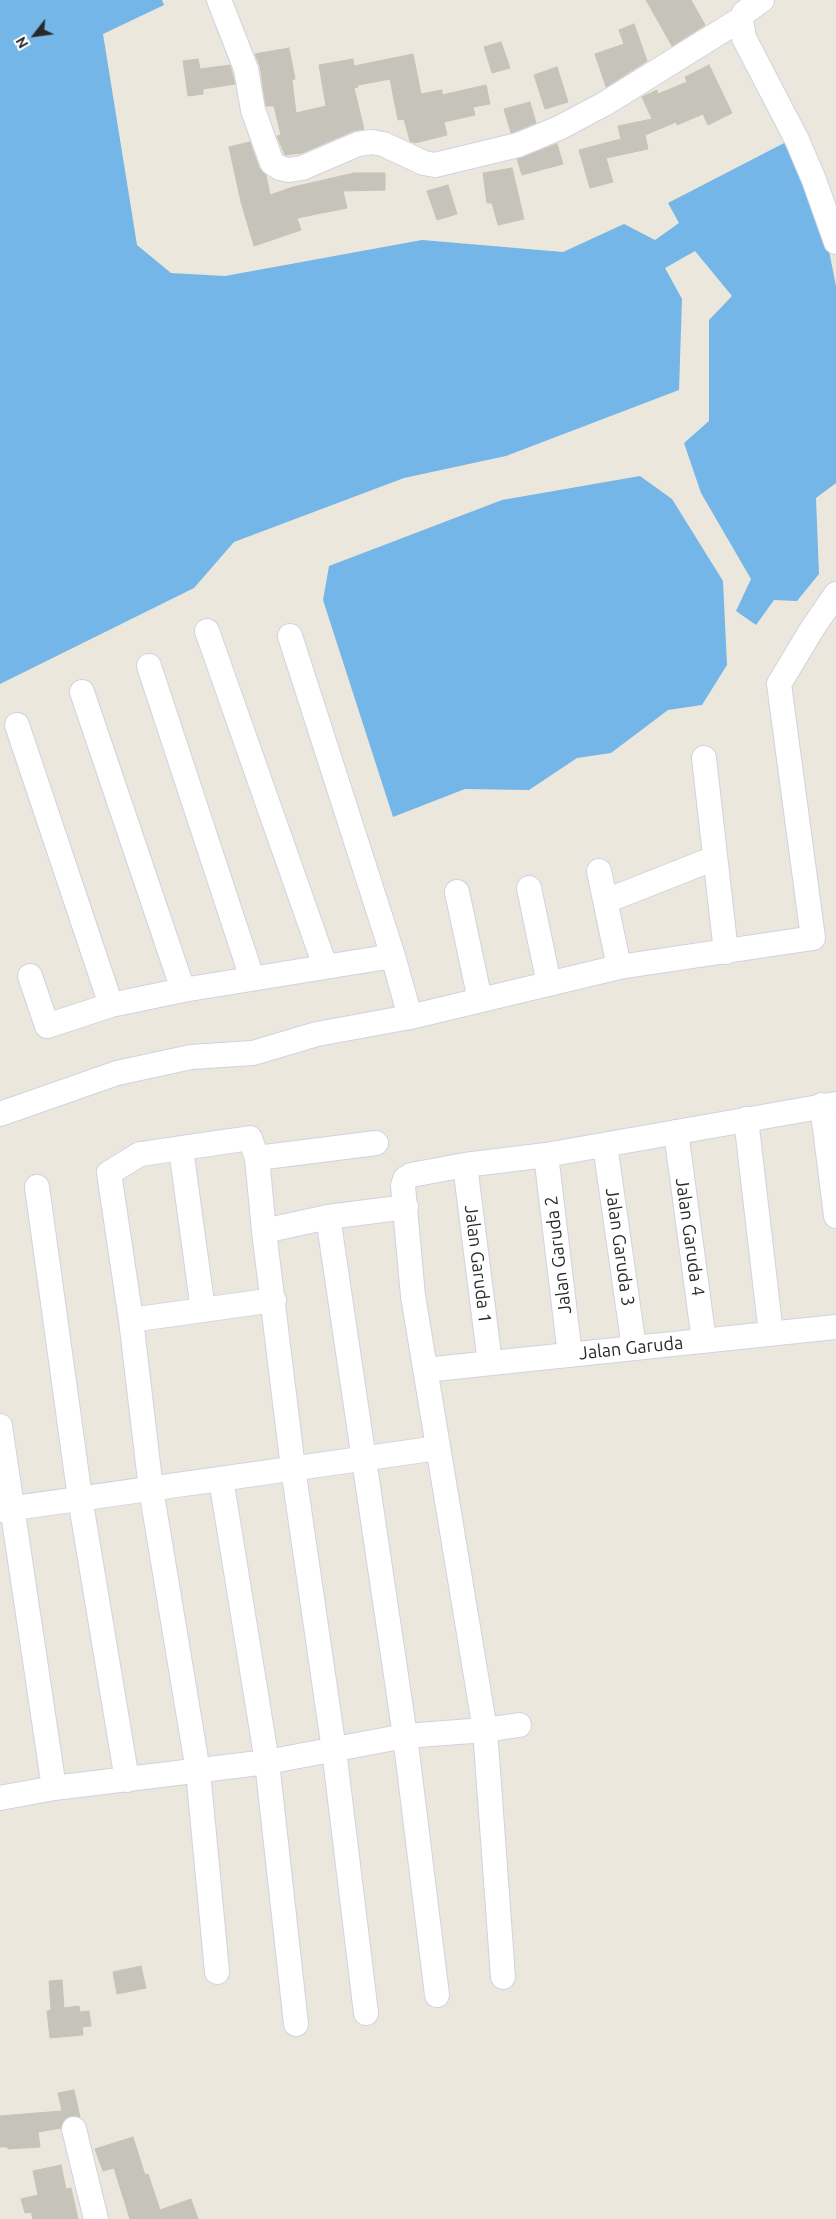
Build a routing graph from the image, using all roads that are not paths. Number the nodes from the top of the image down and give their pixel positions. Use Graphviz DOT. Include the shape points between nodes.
graph roads {
  1 [pos="219,0"];
  2 [pos="762,0"];
  3 [pos="741,20"];
  4 [pos="836,242"];
  5 [pos="836,594"];
  6 [pos="207,631"];
  7 [pos="290,636"];
  8 [pos="149,666"];
  9 [pos="82,692"];
  10 [pos="18,726"];
  11 [pos="704,758"];
  12 [pos="715,858"];
  13 [pos="599,871"];
  14 [pos="528,888"];
  15 [pos="457,892"];
  16 [pos="606,901"];
  17 [pos="726,952"];
  18 [pos="393,956"];
  19 [pos="325,966"];
  20 [pos="619,967"];
  21 [pos="30,976"];
  22 [pos="252,978"];
  23 [pos="548,984"];
  24 [pos="183,990"];
  25 [pos="480,1000"];
  26 [pos="110,1005"];
  27 [pos="410,1017"];
  28 [pos="829,1105"];
  29 [pos="0,1114"];
  30 [pos="746,1119"];
  31 [pos="676,1132"];
  32 [pos="376,1143"];
  33 [pos="605,1145"];
  34 [pos="181,1149"];
  35 [pos="546,1156"];
  36 [pos="257,1158"];
  37 [pos="466,1165"];
  38 [pos="37,1187"];
  39 [pos="406,1207"];
  40 [pos="836,1216"];
  41 [pos="328,1217"];
  42 [pos="264,1231"];
  43 [pos="274,1300"];
  44 [pos="203,1310"];
  45 [pos="131,1320"];
  46 [pos="836,1327"];
  47 [pos="771,1334"];
  48 [pos="704,1341"];
  49 [pos="634,1348"];
  50 [pos="570,1355"];
  51 [pos="490,1363"];
  52 [pos="425,1370"];
  53 [pos="0,1426"];
  54 [pos="438,1448"];
  55 [pos="364,1458"];
  56 [pos="293,1468"];
  57 [pos="221,1478"];
  58 [pos="151,1488"];
  59 [pos="80,1498"];
  60 [pos="6,1509"];
  61 [pos="519,1725"];
  62 [pos="485,1730"];
  63 [pos="405,1736"];
  64 [pos="334,1750"];
  65 [pos="267,1762"];
  66 [pos="198,1771"];
  67 [pos="127,1780"];
  68 [pos="54,1788"];
  69 [pos="0,1798"];
  70 [pos="217,1972"];
  71 [pos="503,1977"];
  72 [pos="437,1995"];
  73 [pos="366,2013"];
  74 [pos="296,2024"];
  75 [pos="74,2129"];
  76 [pos="96,2219"];
  1 -- 3 [label="street" via="246,69 253,110 272,163 289,170 302,168 358,144 372,142 424,164 518,145 606,103"];
  2 -- 3 [label="street" via="744,13"];
  3 -- 4 [label="street" via="744,38 774,92 814,180"];
  5 -- 17 [label="street" via="779,684 813,938"];
  6 -- 19 [label="street"];
  7 -- 18 [label="street"];
  8 -- 22 [label="street"];
  9 -- 24 [label="street"];
  10 -- 26 [label="street"];
  11 -- 12 [label="street"];
  12 -- 16 [label="street"];
  12 -- 17 [label="street"];
  13 -- 16 [label="street"];
  14 -- 23 [label="street"];
  15 -- 25 [label="street"];
  16 -- 20 [label="street"];
  17 -- 20 [label="street"];
  18 -- 19 [label="street"];
  18 -- 27 [label="street"];
  19 -- 22 [label="street"];
  20 -- 23 [label="street"];
  21 -- 26 [label="street" via="47,1026"];
  22 -- 24 [label="street"];
  23 -- 25 [label="street"];
  24 -- 26 [label="street"];
  25 -- 27 [label="street"];
  27 -- 29 [label="street" via="317,1034 253,1053 191,1058 117,1073"];
  28 -- 30 [label="street"];
  28 -- 40 [label="street"];
  30 -- 31 [label="street"];
  30 -- 47 [label="street"];
  31 -- 33 [label="street"];
  31 -- 48 [label="street, Jalan Garuda 4"];
  32 -- 36 [label="street"];
  33 -- 35 [label="street"];
  33 -- 49 [label="street, Jalan Garuda 3"];
  34 -- 36 [label="street" via="250,1138"];
  34 -- 44 [label="street"];
  34 -- 45 [label="street" via="140,1154 109,1173"];
  35 -- 37 [label="street"];
  35 -- 50 [label="street, Jalan Garuda 2"];
  36 -- 42 [label="street"];
  37 -- 39 [label="street" via="410,1175 403,1186"];
  37 -- 51 [label="street, Jalan Garuda 1"];
  38 -- 59 [label="street"];
  39 -- 41 [label="street"];
  39 -- 52 [label="street" via="413,1296"];
  41 -- 42 [label="street"];
  41 -- 55 [label="street"];
  42 -- 43 [label="street"];
  43 -- 44 [label="street"];
  43 -- 56 [label="street"];
  44 -- 45 [label="street"];
  45 -- 58 [label="street"];
  46 -- 47 [label="street, Jalan Garuda"];
  47 -- 48 [label="street, Jalan Garuda"];
  48 -- 49 [label="street, Jalan Garuda"];
  49 -- 50 [label="street, Jalan Garuda"];
  50 -- 51 [label="street, Jalan Garuda"];
  51 -- 52 [label="street, Jalan Garuda"];
  52 -- 54 [label="street"];
  53 -- 60 [label="street"];
  54 -- 55 [label="street"];
  54 -- 62 [label="street"];
  55 -- 56 [label="street"];
  55 -- 63 [label="street"];
  56 -- 57 [label="street"];
  56 -- 64 [label="street"];
  57 -- 58 [label="street"];
  57 -- 65 [label="street"];
  58 -- 59 [label="street"];
  58 -- 66 [label="street"];
  59 -- 60 [label="street"];
  59 -- 67 [label="street"];
  60 -- 68 [label="street"];
  61 -- 62 [label="street"];
  62 -- 63 [label="street"];
  62 -- 71 [label="street"];
  63 -- 64 [label="street"];
  63 -- 72 [label="street"];
  64 -- 65 [label="street"];
  64 -- 73 [label="street"];
  65 -- 66 [label="street"];
  65 -- 74 [label="street"];
  66 -- 67 [label="street"];
  66 -- 70 [label="street"];
  67 -- 68 [label="street"];
  68 -- 69 [label="street"];
  75 -- 76 [label="street"];
}
